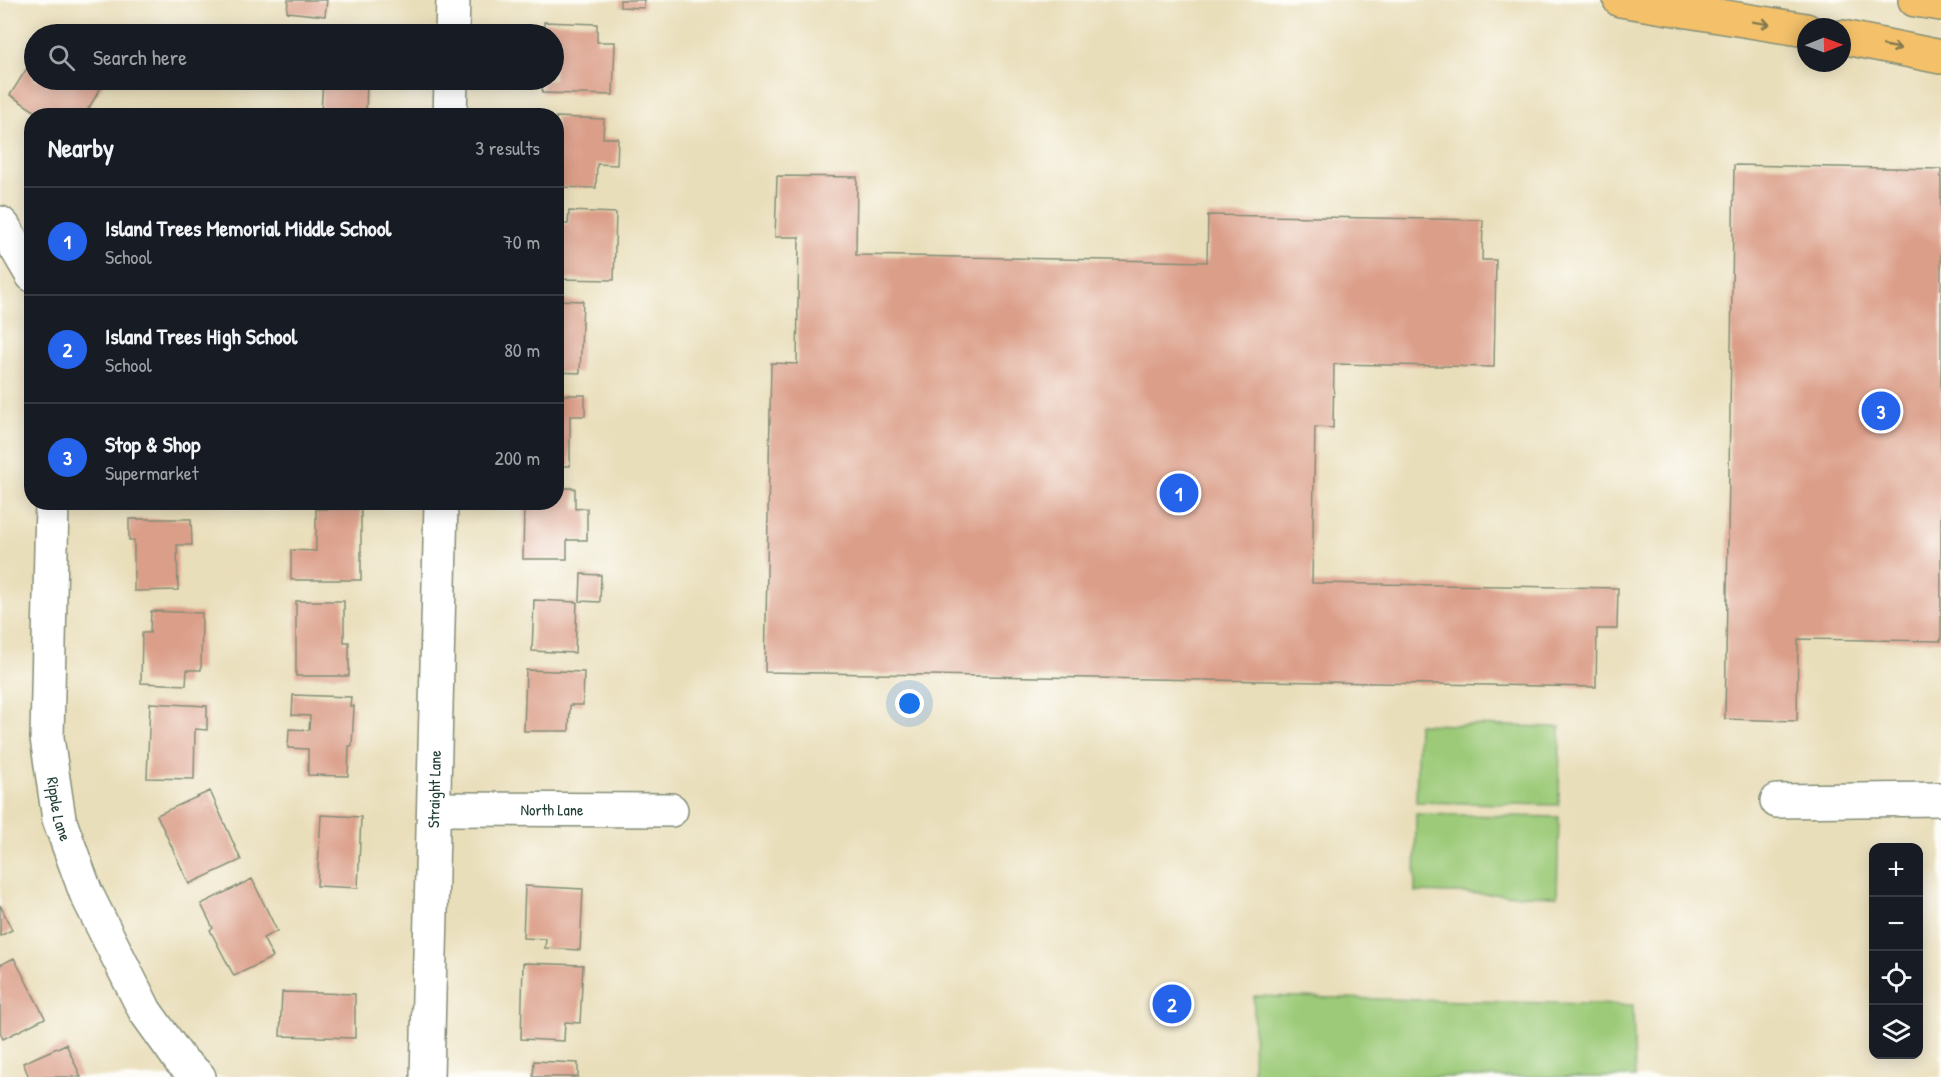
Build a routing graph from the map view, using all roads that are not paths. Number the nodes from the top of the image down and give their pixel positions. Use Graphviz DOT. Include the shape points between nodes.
graph roads {
  1 [pos="453,0"];
  2 [pos="1620,0"];
  3 [pos="1915,0"];
  4 [pos="1941,4"];
  5 [pos="452,24"];
  6 [pos="1797,29"];
  7 [pos="1851,39"];
  8 [pos="1941,57"];
  9 [pos="451,90"];
  10 [pos="450,108"];
  11 [pos="0,223"];
  12 [pos="24,261"];
  13 [pos="52,510"];
  14 [pos="441,510"];
  15 [pos="1941,799"];
  16 [pos="1777,801"];
  17 [pos="434,809"];
  18 [pos="671,810"];
  19 [pos="199,1077"];
  20 [pos="427,1077"];
  1 -- 5 [label="street"];
  2 -- 6 [label="main road, one-way"];
  3 -- 4 [label="main road"];
  7 -- 8 [label="main road, one-way"];
  9 -- 10 [label="street"];
  11 -- 12 [label="street"];
  13 -- 19 [label="street, Ripple Lane" via="47,738 59,819 86,893 145,1011 180,1060"];
  14 -- 17 [label="street, Straight Lane"];
  15 -- 16 [label="street"];
  17 -- 18 [label="street, North Lane"];
  17 -- 20 [label="street, Straight Lane"];
}
